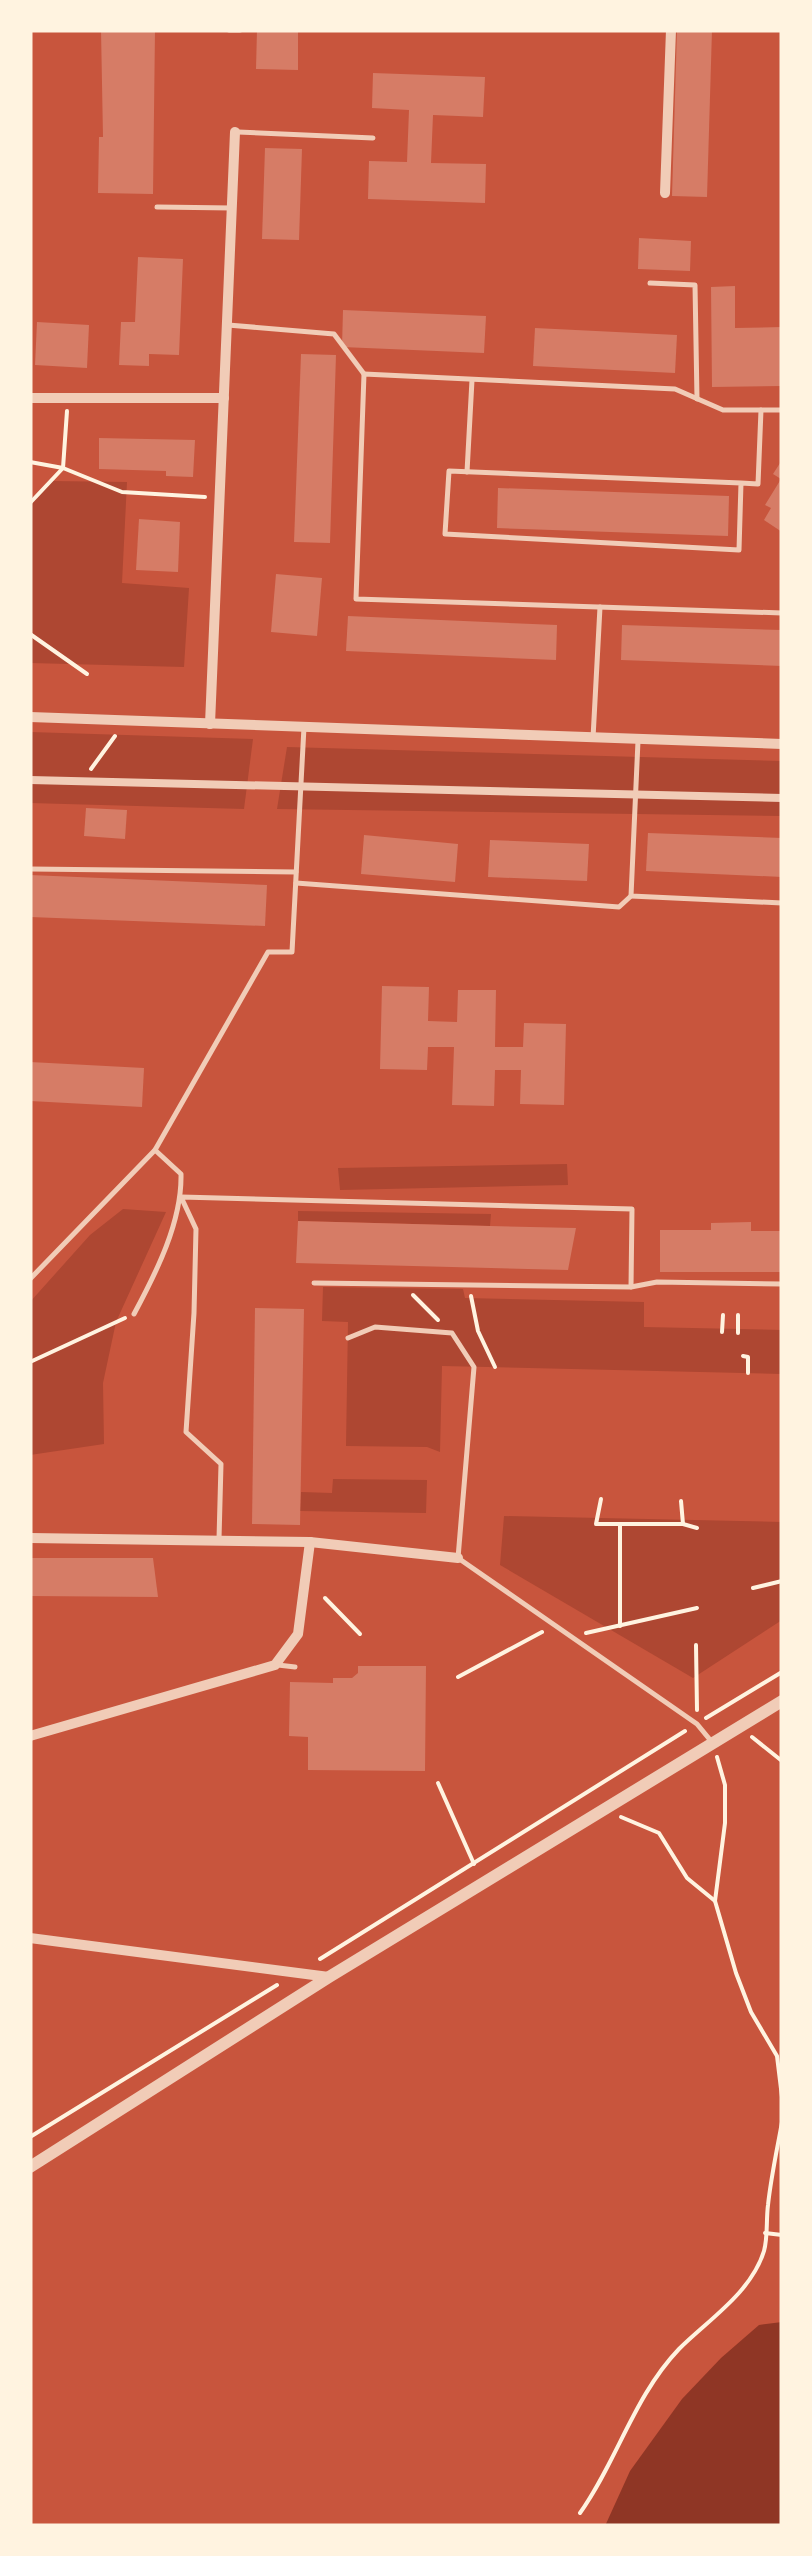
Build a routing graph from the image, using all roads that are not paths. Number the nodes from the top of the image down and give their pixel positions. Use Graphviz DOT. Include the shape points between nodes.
graph roads {
  1 [pos="229,30"];
  2 [pos="240,30"];
  3 [pos="671,30"];
  4 [pos="235,132"];
  5 [pos="373,138"];
  6 [pos="665,193"];
  7 [pos="157,207"];
  8 [pos="232,208"];
  9 [pos="650,283"];
  10 [pos="227,325"];
  11 [pos="364,374"];
  12 [pos="472,379"];
  13 [pos="30,398"];
  14 [pos="224,398"];
  15 [pos="696,398"];
  16 [pos="761,410"];
  17 [pos="782,410"];
  18 [pos="468,472"];
  19 [pos="741,483"];
  20 [pos="600,607"];
  21 [pos="782,614"];
  22 [pos="30,717"];
  23 [pos="210,724"];
  24 [pos="304,727"];
  25 [pos="593,738"];
  26 [pos="638,740"];
  27 [pos="782,744"];
  28 [pos="30,780"];
  29 [pos="300,788"];
  30 [pos="636,795"];
  31 [pos="782,798"];
  32 [pos="30,869"];
  33 [pos="296,872"];
  34 [pos="296,883"];
  35 [pos="631,896"];
  36 [pos="782,904"];
  37 [pos="155,1150"];
  38 [pos="182,1197"];
  39 [pos="30,1280"];
  40 [pos="314,1282"];
  41 [pos="782,1284"];
  42 [pos="631,1287"];
  43 [pos="134,1314"];
  44 [pos="348,1338"];
  45 [pos="30,1538"];
  46 [pos="219,1539"];
  47 [pos="310,1542"];
  48 [pos="458,1558"];
  49 [pos="275,1665"];
  50 [pos="295,1667"];
  51 [pos="782,1701"];
  52 [pos="30,1736"];
  53 [pos="713,1744"];
  54 [pos="30,1938"];
  55 [pos="329,1976"];
  56 [pos="30,2167"];
  1 -- 2 [label="lane"];
  3 -- 6 [label="street"];
  4 -- 5 [label="lane"];
  4 -- 8 [label="street"];
  7 -- 8 [label="lane"];
  8 -- 10 [label="street"];
  9 -- 15 [label="lane" via="695,285"];
  10 -- 11 [label="lane" via="334,334"];
  10 -- 14 [label="street"];
  11 -- 12 [label="lane"];
  11 -- 20 [label="lane" via="356,599"];
  12 -- 15 [label="lane" via="675,389"];
  12 -- 18 [label="lane"];
  13 -- 14 [label="street"];
  14 -- 23 [label="street"];
  15 -- 16 [label="lane" via="723,410"];
  16 -- 17 [label="lane"];
  16 -- 19 [label="lane" via="758,484"];
  18 -- 19 [label="lane"];
  18 -- 19 [label="lane" via="449,471 445,534 739,550"];
  20 -- 21 [label="lane"];
  20 -- 25 [label="lane"];
  22 -- 23 [label="street"];
  23 -- 24 [label="street"];
  24 -- 25 [label="street"];
  24 -- 29 [label="lane"];
  25 -- 26 [label="street"];
  26 -- 27 [label="street"];
  26 -- 30 [label="lane"];
  28 -- 29 [label="street"];
  29 -- 30 [label="street"];
  29 -- 33 [label="lane"];
  30 -- 31 [label="street"];
  30 -- 35 [label="lane"];
  32 -- 33 [label="lane"];
  33 -- 34 [label="lane"];
  34 -- 35 [label="lane" via="619,907"];
  34 -- 37 [label="lane" via="292,952 268,952"];
  35 -- 36 [label="lane"];
  37 -- 38 [label="lane" via="180,1174"];
  37 -- 39 [label="lane"];
  38 -- 42 [label="lane" via="632,1209"];
  38 -- 43 [label="lane"];
  38 -- 46 [label="lane" via="196,1230 186,1432 221,1464"];
  40 -- 42 [label="lane"];
  41 -- 42 [label="lane"];
  44 -- 48 [label="lane" via="375,1327 452,1334 474,1367"];
  45 -- 46 [label="street"];
  46 -- 47 [label="street"];
  47 -- 48 [label="street"];
  47 -- 49 [label="street" via="298,1634"];
  48 -- 53 [label="lane" via="697,1724"];
  49 -- 50 [label="lane"];
  49 -- 52 [label="street"];
  51 -- 53 [label="street"];
  53 -- 55 [label="street"];
  54 -- 55 [label="street"];
  55 -- 56 [label="street"];
}
